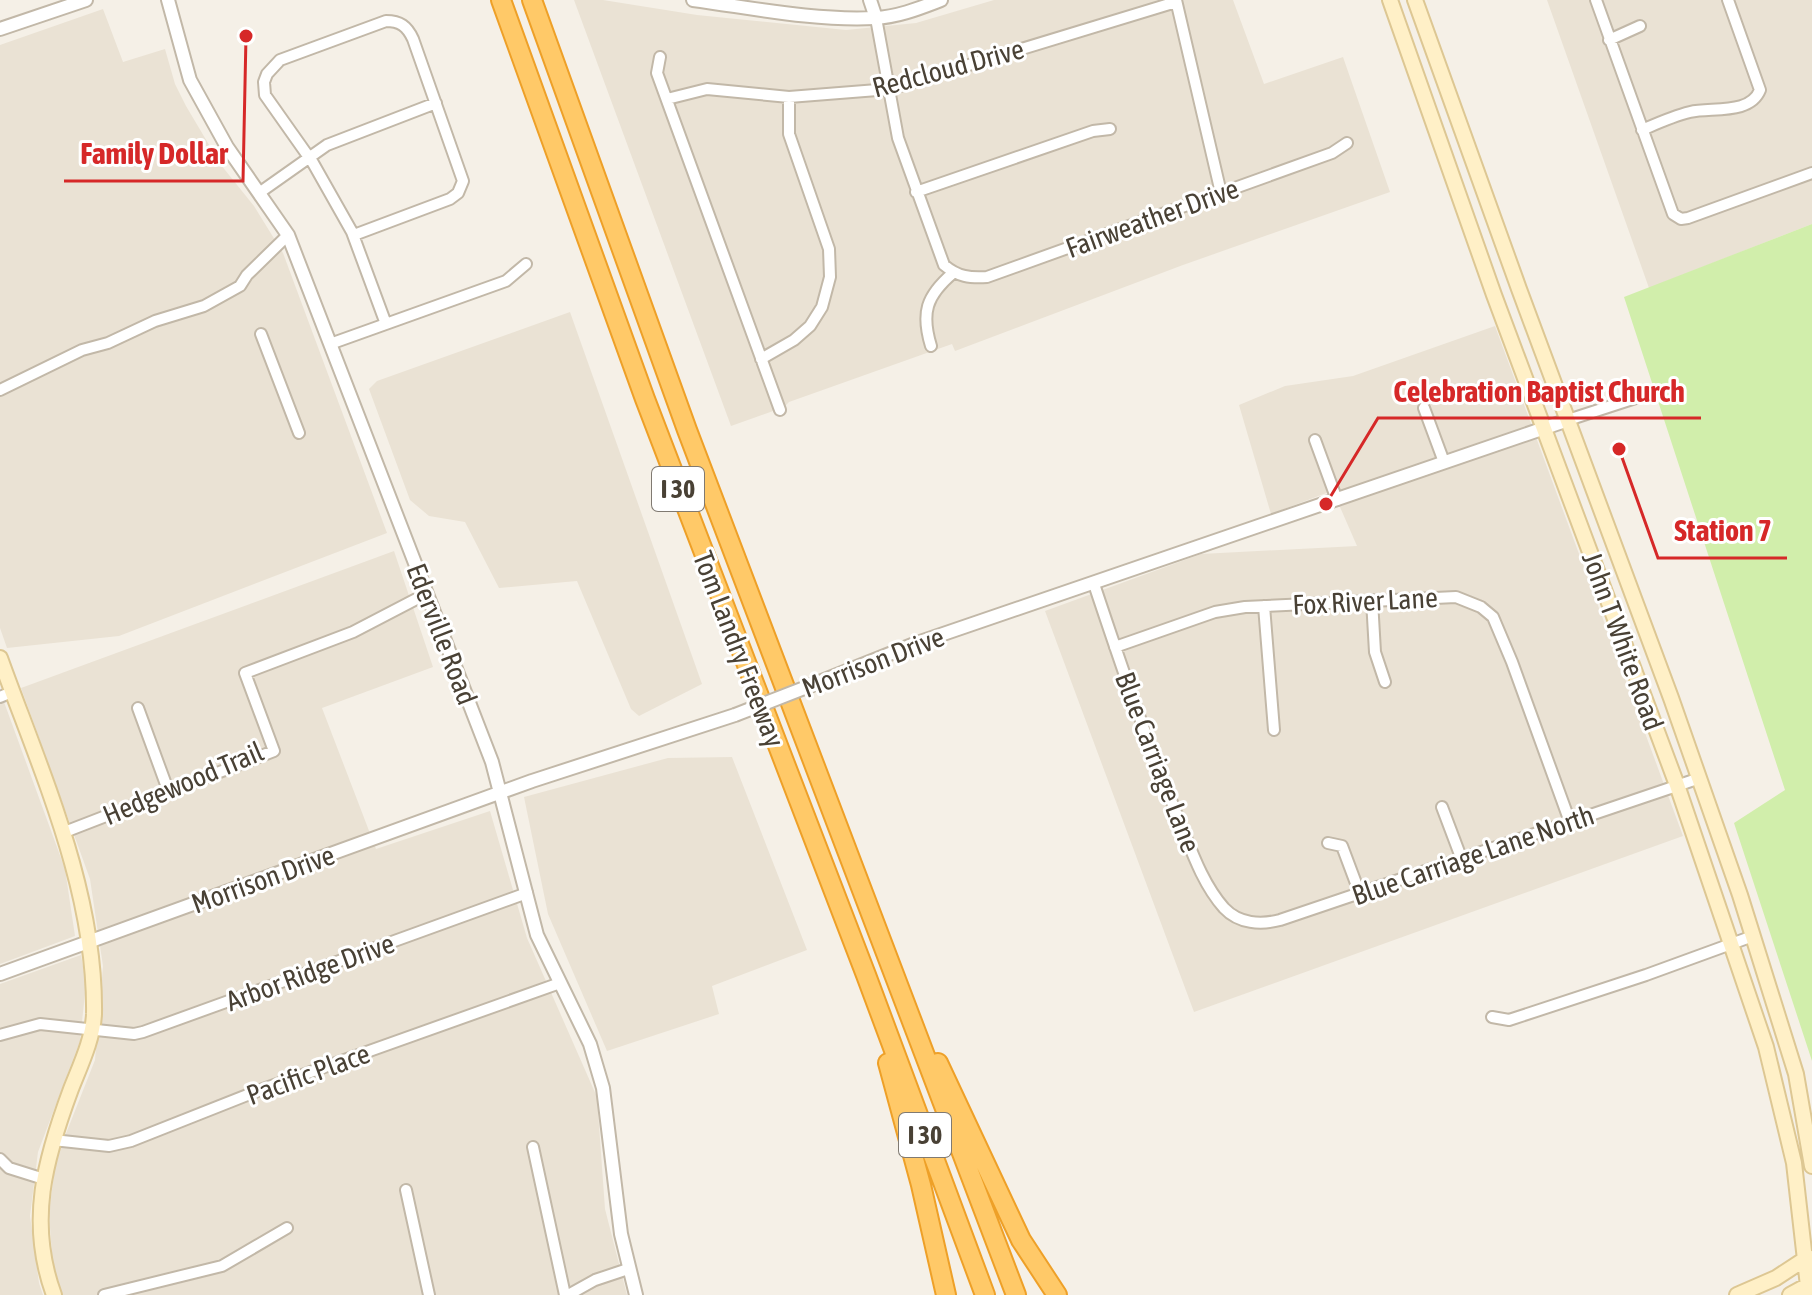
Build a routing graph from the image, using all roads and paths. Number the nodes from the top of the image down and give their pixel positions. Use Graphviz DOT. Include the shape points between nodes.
graph roads {
  1 [pos="86,0"];
  2 [pos="168,0"];
  3 [pos="501,0"];
  4 [pos="532,0"];
  5 [pos="693,0"];
  6 [pos="870,0"];
  7 [pos="941,0"];
  8 [pos="1390,0"];
  9 [pos="1415,0"];
  10 [pos="1596,0"];
  11 [pos="1728,0"];
  12 [pos="1176,1"];
  13 [pos="876,18"];
  14 [pos="1640,26"];
  15 [pos="0,29"];
  16 [pos="1609,40"];
  17 [pos="660,57"];
  18 [pos="890,89"];
  19 [pos="789,97"];
  20 [pos="667,99"];
  21 [pos="436,103"];
  22 [pos="1110,129"];
  23 [pos="1642,130"];
  24 [pos="1347,143"];
  25 [pos="307,156"];
  26 [pos="1812,173"];
  27 [pos="916,192"];
  28 [pos="259,193"];
  29 [pos="1221,193"];
  30 [pos="288,235"];
  31 [pos="354,235"];
  32 [pos="526,264"];
  33 [pos="953,273"];
  34 [pos="386,324"];
  35 [pos="261,334"];
  36 [pos="330,344"];
  37 [pos="931,346"];
  38 [pos="761,359"];
  39 [pos="0,390"];
  40 [pos="1654,392"];
  41 [pos="1424,408"];
  42 [pos="780,410"];
  43 [pos="1568,420"];
  44 [pos="1545,427"];
  45 [pos="299,433"];
  46 [pos="1315,440"];
  47 [pos="1444,462"];
  48 [pos="1337,500"];
  49 [pos="1094,584"];
  50 [pos="426,594"];
  51 [pos="1372,600"];
  52 [pos="1264,606"];
  53 [pos="1115,647"];
  54 [pos="0,658"];
  55 [pos="1385,682"];
  56 [pos="6,695"];
  57 [pos="138,708"];
  58 [pos="1274,730"];
  59 [pos="1697,779"];
  60 [pos="1677,785"];
  61 [pos="168,790"];
  62 [pos="501,793"];
  63 [pos="1442,807"];
  64 [pos="1570,822"];
  65 [pos="62,833"];
  66 [pos="1328,843"];
  67 [pos="1462,860"];
  68 [pos="527,893"];
  69 [pos="1360,894"];
  70 [pos="1248,922"];
  71 [pos="1753,936"];
  72 [pos="89,942"];
  73 [pos="1730,944"];
  74 [pos="888,963"];
  75 [pos="0,974"];
  76 [pos="866,975"];
  77 [pos="560,983"];
  78 [pos="1492,1017"];
  79 [pos="91,1029"];
  80 [pos="0,1035"];
  81 [pos="53,1140"];
  82 [pos="1809,1141"];
  83 [pos="533,1147"];
  84 [pos="0,1159"];
  85 [pos="1812,1166"];
  86 [pos="44,1179"];
  87 [pos="406,1190"];
  88 [pos="287,1228"];
  89 [pos="1808,1257"];
  90 [pos="628,1269"];
  91 [pos="1810,1288"];
  92 [pos="54,1295"];
  93 [pos="104,1295"];
  94 [pos="429,1295"];
  95 [pos="567,1295"];
  96 [pos="636,1295"];
  97 [pos="946,1295"];
  98 [pos="985,1295"];
  99 [pos="1016,1295"];
  100 [pos="1057,1295"];
  101 [pos="1737,1295"];
  102 [pos="1790,1295"];
  1 -- 15 [label="street"];
  2 -- 28 [label="street, Ederville Road" via="190,80"];
  3 -- 76 [label="highway, Tom Landry Freeway / I 30" via="650,414"];
  4 -- 74 [label="highway, Tom Landry Freeway / I 30"];
  5 -- 13 [label="street" via="813,16"];
  6 -- 13 [label="street"];
  7 -- 13 [label="street"];
  8 -- 44 [label="main road, John T White Road"];
  9 -- 43 [label="main road, John T White Road"];
  10 -- 16 [label="street"];
  11 -- 23 [label="street" via="1759,94 1729,109 1693,111"];
  12 -- 18 [label="street, Redcloud Drive"];
  12 -- 29 [label="street"];
  13 -- 18 [label="street"];
  14 -- 16 [label="street"];
  16 -- 23 [label="street"];
  17 -- 20 [label="street" via="657,73"];
  18 -- 19 [label="street, Redcloud Drive"];
  18 -- 27 [label="street" via="898,138"];
  19 -- 20 [label="street, Redcloud Drive" via="707,89"];
  19 -- 38 [label="street" via="789,134 829,249 830,277 810,326"];
  20 -- 38 [label="street"];
  21 -- 25 [label="street"];
  21 -- 25 [label="street" via="403,24 386,21 280,60 264,82 265,95"];
  21 -- 31 [label="street" via="463,181 458,193"];
  22 -- 27 [label="street"];
  23 -- 26 [label="street" via="1673,214 1681,219"];
  24 -- 29 [label="street, Fairweather Drive"];
  25 -- 28 [label="street"];
  25 -- 31 [label="street"];
  27 -- 33 [label="street" via="944,265"];
  28 -- 30 [label="street, Ederville Road"];
  29 -- 33 [label="street, Fairweather Drive" via="987,277"];
  30 -- 36 [label="street, Ederville Road"];
  30 -- 39 [label="street" via="240,286 204,306 82,350"];
  31 -- 34 [label="street"];
  32 -- 34 [label="street" via="506,281"];
  33 -- 37 [label="street" via="927,305 925,326"];
  34 -- 36 [label="street"];
  35 -- 45 [label="street"];
  36 -- 50 [label="street, Ederville Road"];
  38 -- 42 [label="street"];
  40 -- 43 [label="street"];
  41 -- 47 [label="street"];
  43 -- 44 [label="street, Morrison Drive"];
  43 -- 59 [label="main road, John T White Road"];
  44 -- 47 [label="street, Morrison Drive"];
  44 -- 60 [label="main road, John T White Road"];
  46 -- 48 [label="street"];
  47 -- 48 [label="street, Morrison Drive"];
  48 -- 49 [label="street, Morrison Drive"];
  49 -- 53 [label="street, Blue Carriage Lane"];
  49 -- 62 [label="street, Morrison Drive, bridge" via="917,643 735,715"];
  50 -- 61 [label="street, Hedgewood Trail" via="353,632 245,673 274,751"];
  50 -- 62 [label="street, Ederville Road"];
  51 -- 52 [label="street, Fox River Lane"];
  51 -- 55 [label="street" via="1375,652"];
  51 -- 64 [label="street, Fox River Lane" via="1456,597 1493,617"];
  52 -- 53 [label="street, Fox River Lane" via="1215,612"];
  52 -- 58 [label="street"];
  53 -- 70 [label="street, Blue Carriage Lane" via="1203,877 1226,910"];
  54 -- 56 [label="main road"];
  56 -- 65 [label="main road"];
  57 -- 61 [label="street"];
  59 -- 60 [label="street, Blue Carriage Lane North"];
  59 -- 71 [label="main road, John T White Road"];
  60 -- 64 [label="street, Blue Carriage Lane North"];
  60 -- 73 [label="main road, John T White Road"];
  61 -- 65 [label="street, Hedgewood Trail"];
  62 -- 68 [label="street, Ederville Road"];
  62 -- 72 [label="street, Morrison Drive"];
  63 -- 67 [label="street"];
  64 -- 67 [label="street, Blue Carriage Lane North"];
  65 -- 72 [label="main road"];
  66 -- 69 [label="street" via="1342,846"];
  67 -- 69 [label="street, Blue Carriage Lane North"];
  68 -- 77 [label="street, Ederville Road" via="537,935"];
  68 -- 79 [label="street, Arbor Ridge Drive" via="143,1032"];
  69 -- 70 [label="street, Blue Carriage Lane North" via="1265,924"];
  71 -- 73 [label="street"];
  71 -- 82 [label="main road, John T White Road" via="1796,1074"];
  72 -- 75 [label="street, Morrison Drive"];
  72 -- 79 [label="main road"];
  73 -- 78 [label="street" via="1509,1020"];
  73 -- 89 [label="main road, John T White Road" via="1773,1074"];
  74 -- 99 [label="highway, Tom Landry Freeway / I 30"];
  74 -- 100 [label="highway" via="1021,1240"];
  76 -- 97 [label="highway"];
  76 -- 98 [label="highway, Tom Landry Freeway / I 30"];
  77 -- 81 [label="street, Pacific Place" via="131,1141 109,1146"];
  77 -- 90 [label="street, Ederville Road" via="590,1044 603,1088"];
  79 -- 80 [label="street, Arbor Ridge Drive" via="40,1024"];
  79 -- 81 [label="main road"];
  81 -- 86 [label="main road"];
  82 -- 85 [label="main road, John T White Road"];
  83 -- 95 [label="street"];
  84 -- 86 [label="street" via="9,1168"];
  86 -- 92 [label="main road" via="41,1247"];
  87 -- 94 [label="street"];
  88 -- 93 [label="street" via="222,1266"];
  89 -- 91 [label="main road, John T White Road"];
  89 -- 101 [label="main road"];
  90 -- 95 [label="street"];
  90 -- 96 [label="street, Ederville Road"];
  91 -- 102 [label="main road"];
}
